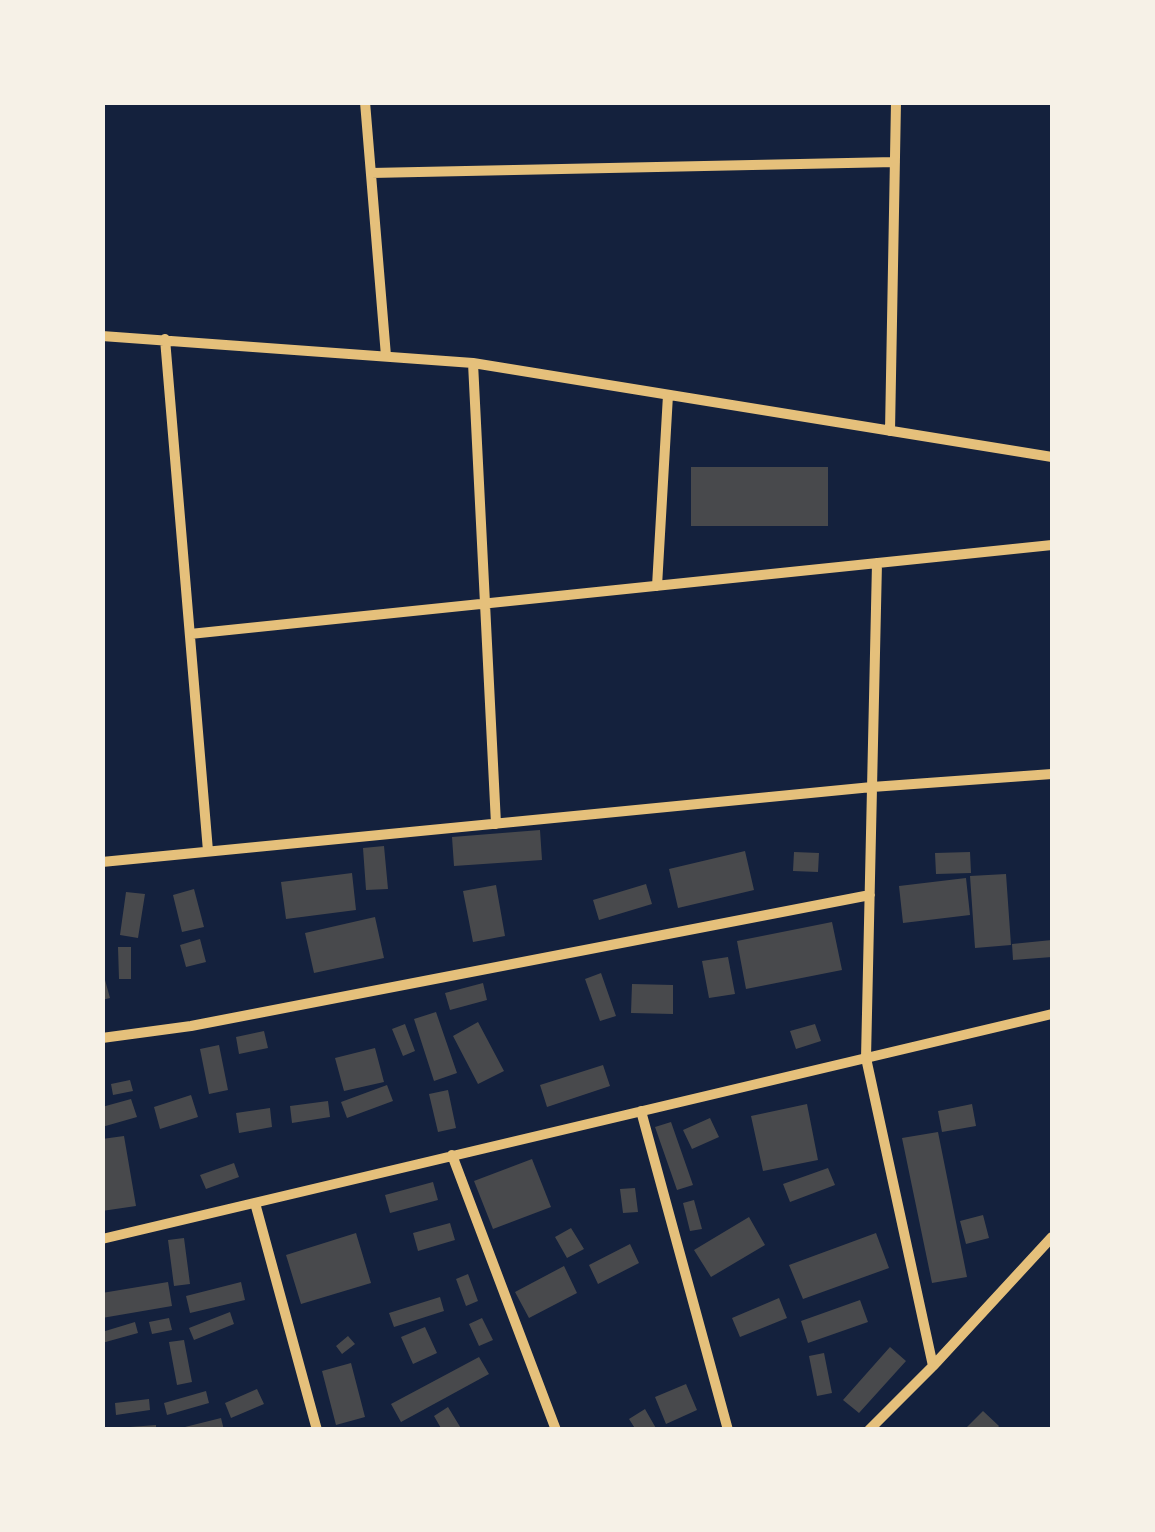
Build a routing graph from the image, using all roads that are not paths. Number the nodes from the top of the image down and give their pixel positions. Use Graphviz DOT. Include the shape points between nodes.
graph roads {
  1 [pos="364,102"];
  2 [pos="896,102"];
  3 [pos="895,162"];
  4 [pos="371,172"];
  5 [pos="102,336"];
  6 [pos="165,339"];
  7 [pos="386,356"];
  8 [pos="473,363"];
  9 [pos="668,395"];
  10 [pos="890,431"];
  11 [pos="1052,457"];
  12 [pos="1052,545"];
  13 [pos="878,564"];
  14 [pos="658,586"];
  15 [pos="485,604"];
  16 [pos="190,634"];
  17 [pos="1052,774"];
  18 [pos="872,787"];
  19 [pos="496,824"];
  20 [pos="208,852"];
  21 [pos="102,862"];
  22 [pos="870,894"];
  23 [pos="1052,1014"];
  24 [pos="102,1038"];
  25 [pos="866,1058"];
  26 [pos="640,1111"];
  27 [pos="452,1156"];
  28 [pos="255,1203"];
  29 [pos="1052,1237"];
  30 [pos="102,1239"];
  31 [pos="933,1366"];
  32 [pos="318,1430"];
  33 [pos="556,1430"];
  34 [pos="728,1430"];
  35 [pos="869,1430"];
  1 -- 4 [label="street"];
  2 -- 3 [label="street"];
  3 -- 4 [label="street"];
  3 -- 10 [label="street"];
  4 -- 7 [label="street"];
  5 -- 6 [label="street"];
  6 -- 7 [label="street"];
  6 -- 16 [label="street"];
  7 -- 8 [label="street"];
  8 -- 9 [label="street"];
  8 -- 15 [label="street"];
  9 -- 10 [label="street"];
  9 -- 14 [label="street"];
  10 -- 11 [label="street"];
  12 -- 13 [label="street"];
  13 -- 14 [label="street"];
  13 -- 18 [label="street"];
  14 -- 15 [label="street"];
  15 -- 16 [label="street"];
  15 -- 19 [label="street"];
  16 -- 20 [label="street"];
  17 -- 18 [label="street"];
  18 -- 19 [label="street"];
  18 -- 22 [label="street"];
  19 -- 20 [label="street"];
  20 -- 21 [label="street"];
  22 -- 24 [label="street"];
  22 -- 25 [label="street"];
  23 -- 25 [label="street"];
  25 -- 26 [label="street"];
  25 -- 31 [label="street"];
  26 -- 27 [label="street"];
  26 -- 34 [label="street"];
  27 -- 28 [label="street"];
  27 -- 33 [label="street"];
  28 -- 30 [label="street"];
  28 -- 32 [label="street"];
  29 -- 31 [label="street"];
  31 -- 35 [label="street"];
}
